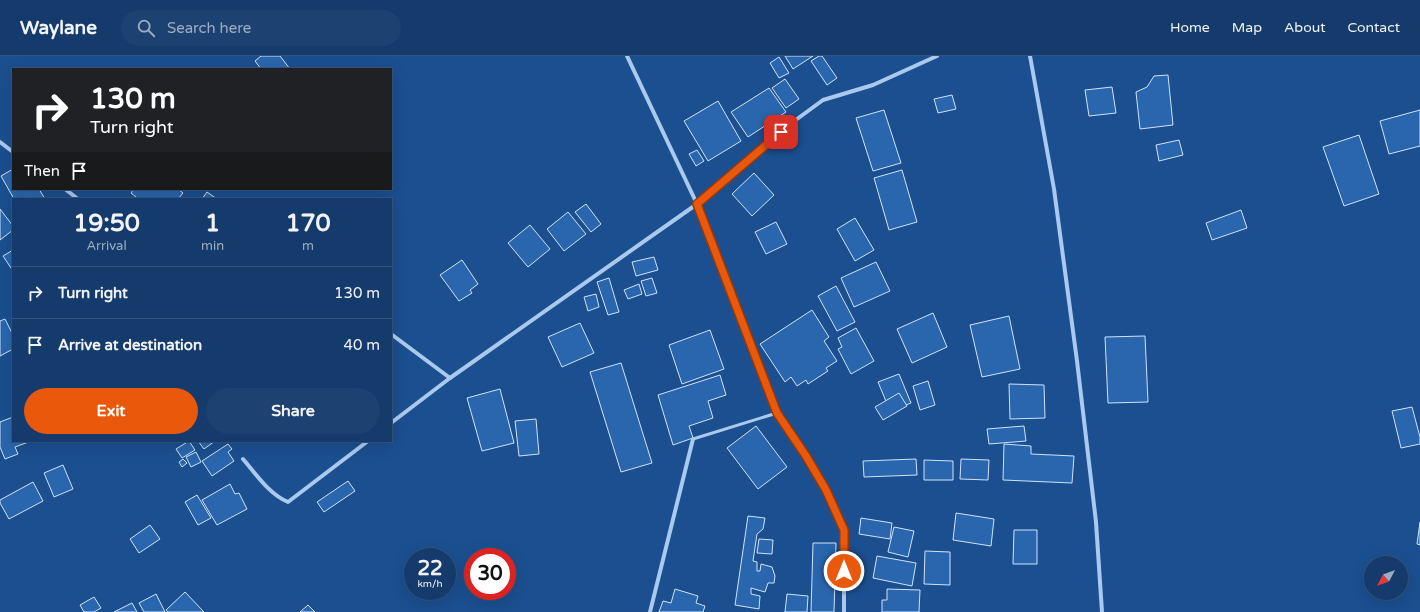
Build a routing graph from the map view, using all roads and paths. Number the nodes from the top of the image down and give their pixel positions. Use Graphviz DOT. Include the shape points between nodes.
graph roads {
  1 [pos="627,56"];
  2 [pos="937,56"];
  3 [pos="1030,56"];
  4 [pos="0,142"];
  5 [pos="12,151"];
  6 [pos="66,190"];
  7 [pos="77,198"];
  8 [pos="697,204"];
  9 [pos="392,335"];
  10 [pos="450,378"];
  11 [pos="777,413"];
  12 [pos="392,422"];
  13 [pos="693,439"];
  14 [pos="367,442"];
  15 [pos="243,459"];
  16 [pos="650,612"];
  17 [pos="844,612"];
  18 [pos="1102,612"];
  1 -- 8 [label="street"];
  2 -- 8 [label="street" via="873,85 823,100 793,122"];
  3 -- 18 [label="street" via="1054,189 1077,362 1096,522"];
  4 -- 5 [label="street"];
  6 -- 7 [label="street"];
  8 -- 10 [label="street"];
  8 -- 11 [label="street"];
  9 -- 10 [label="street"];
  10 -- 12 [label="street"];
  11 -- 13 [label="lane"];
  11 -- 17 [label="street" via="826,490 844,530"];
  13 -- 16 [label="street"];
  14 -- 15 [label="street" via="288,502 270,490"];
}
